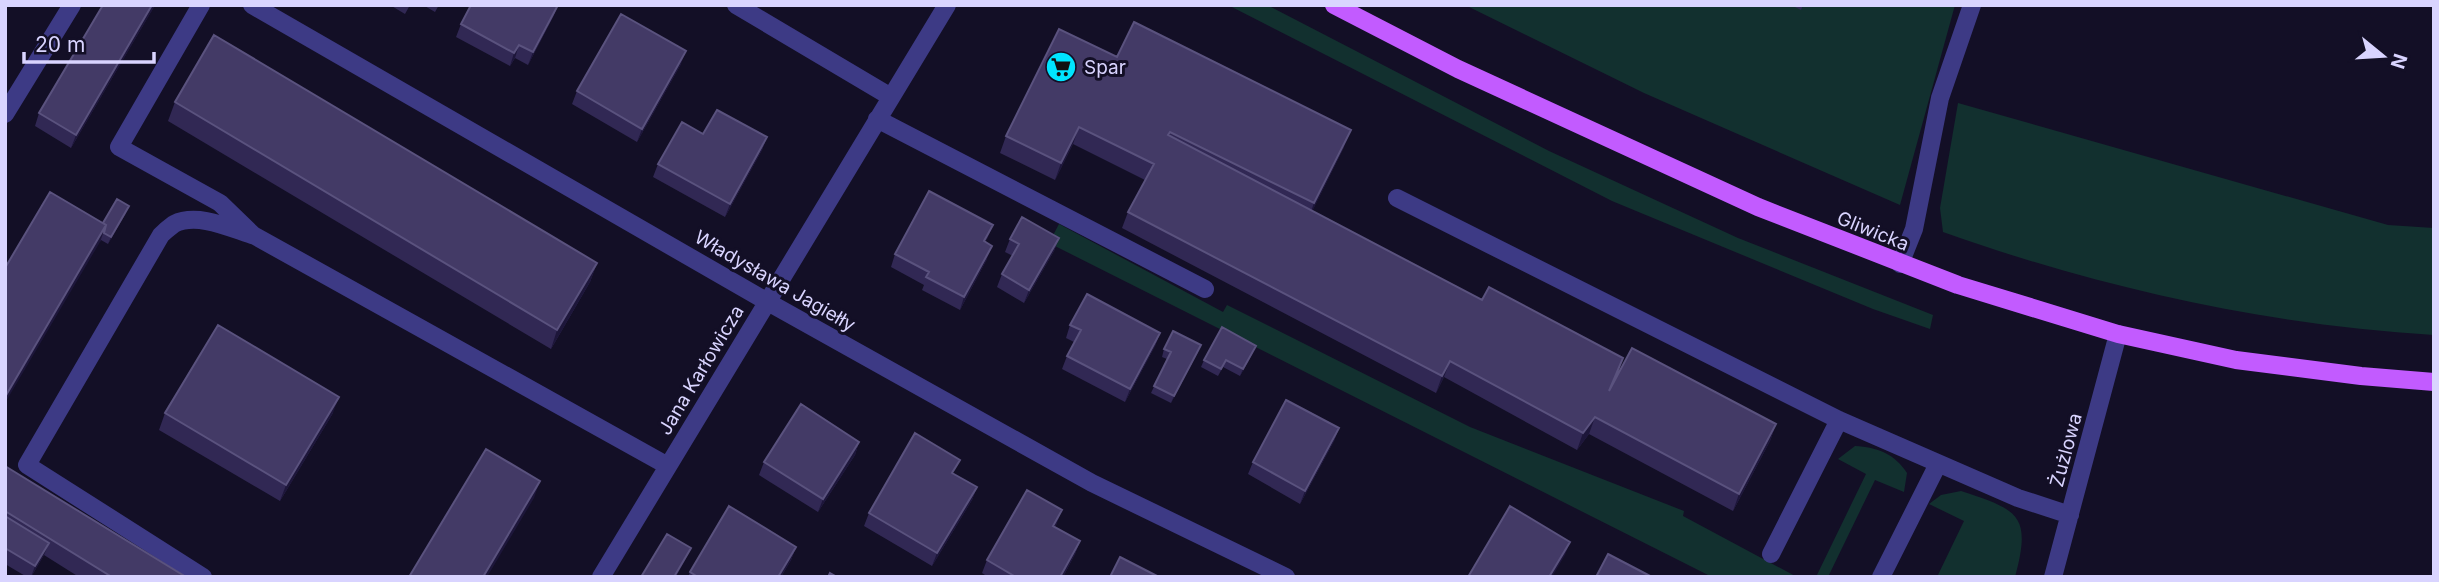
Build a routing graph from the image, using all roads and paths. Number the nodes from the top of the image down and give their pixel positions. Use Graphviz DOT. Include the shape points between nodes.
graph roads {
  1 [pos="72,5"];
  2 [pos="201,5"];
  3 [pos="252,5"];
  4 [pos="736,5"];
  5 [pos="947,5"];
  6 [pos="1334,5"];
  7 [pos="1972,5"];
  8 [pos="891,97"];
  9 [pos="5,114"];
  10 [pos="877,120"];
  11 [pos="1397,198"];
  12 [pos="255,236"];
  13 [pos="1900,264"];
  14 [pos="1205,289"];
  15 [pos="766,302"];
  16 [pos="2118,334"];
  17 [pos="2434,382"];
  18 [pos="1839,420"];
  19 [pos="1938,464"];
  20 [pos="668,466"];
  21 [pos="2070,515"];
  22 [pos="1771,554"];
  23 [pos="203,577"];
  24 [pos="601,577"];
  25 [pos="1286,577"];
  26 [pos="1881,577"];
  27 [pos="2053,577"];
  1 -- 9 [label="street"];
  2 -- 12 [label="street" via="119,147 220,203"];
  3 -- 15 [label="street, Władysława Jagiełły"];
  4 -- 8 [label="street"];
  5 -- 8 [label="street, Jana Karłowicza"];
  6 -- 13 [label="main road, Gliwicka" via="1623,146"];
  7 -- 13 [label="street" via="1940,98 1914,229"];
  8 -- 10 [label="street, Jana Karłowicza"];
  10 -- 14 [label="street"];
  10 -- 15 [label="street, Jana Karłowicza"];
  11 -- 18 [label="street"];
  12 -- 20 [label="street"];
  12 -- 23 [label="street" via="190,220 161,234 27,465"];
  13 -- 16 [label="main road, Gliwicka"];
  15 -- 20 [label="street, Jana Karłowicza"];
  15 -- 25 [label="street, Władysława Jagiełły" via="1092,482"];
  16 -- 17 [label="main road, Gliwicka" via="2236,360"];
  16 -- 21 [label="street, Żużlowa"];
  18 -- 19 [label="street"];
  18 -- 22 [label="street"];
  19 -- 21 [label="street"];
  19 -- 26 [label="street"];
  20 -- 24 [label="street, Jana Karłowicza"];
  21 -- 27 [label="street, Żużlowa"];
}
